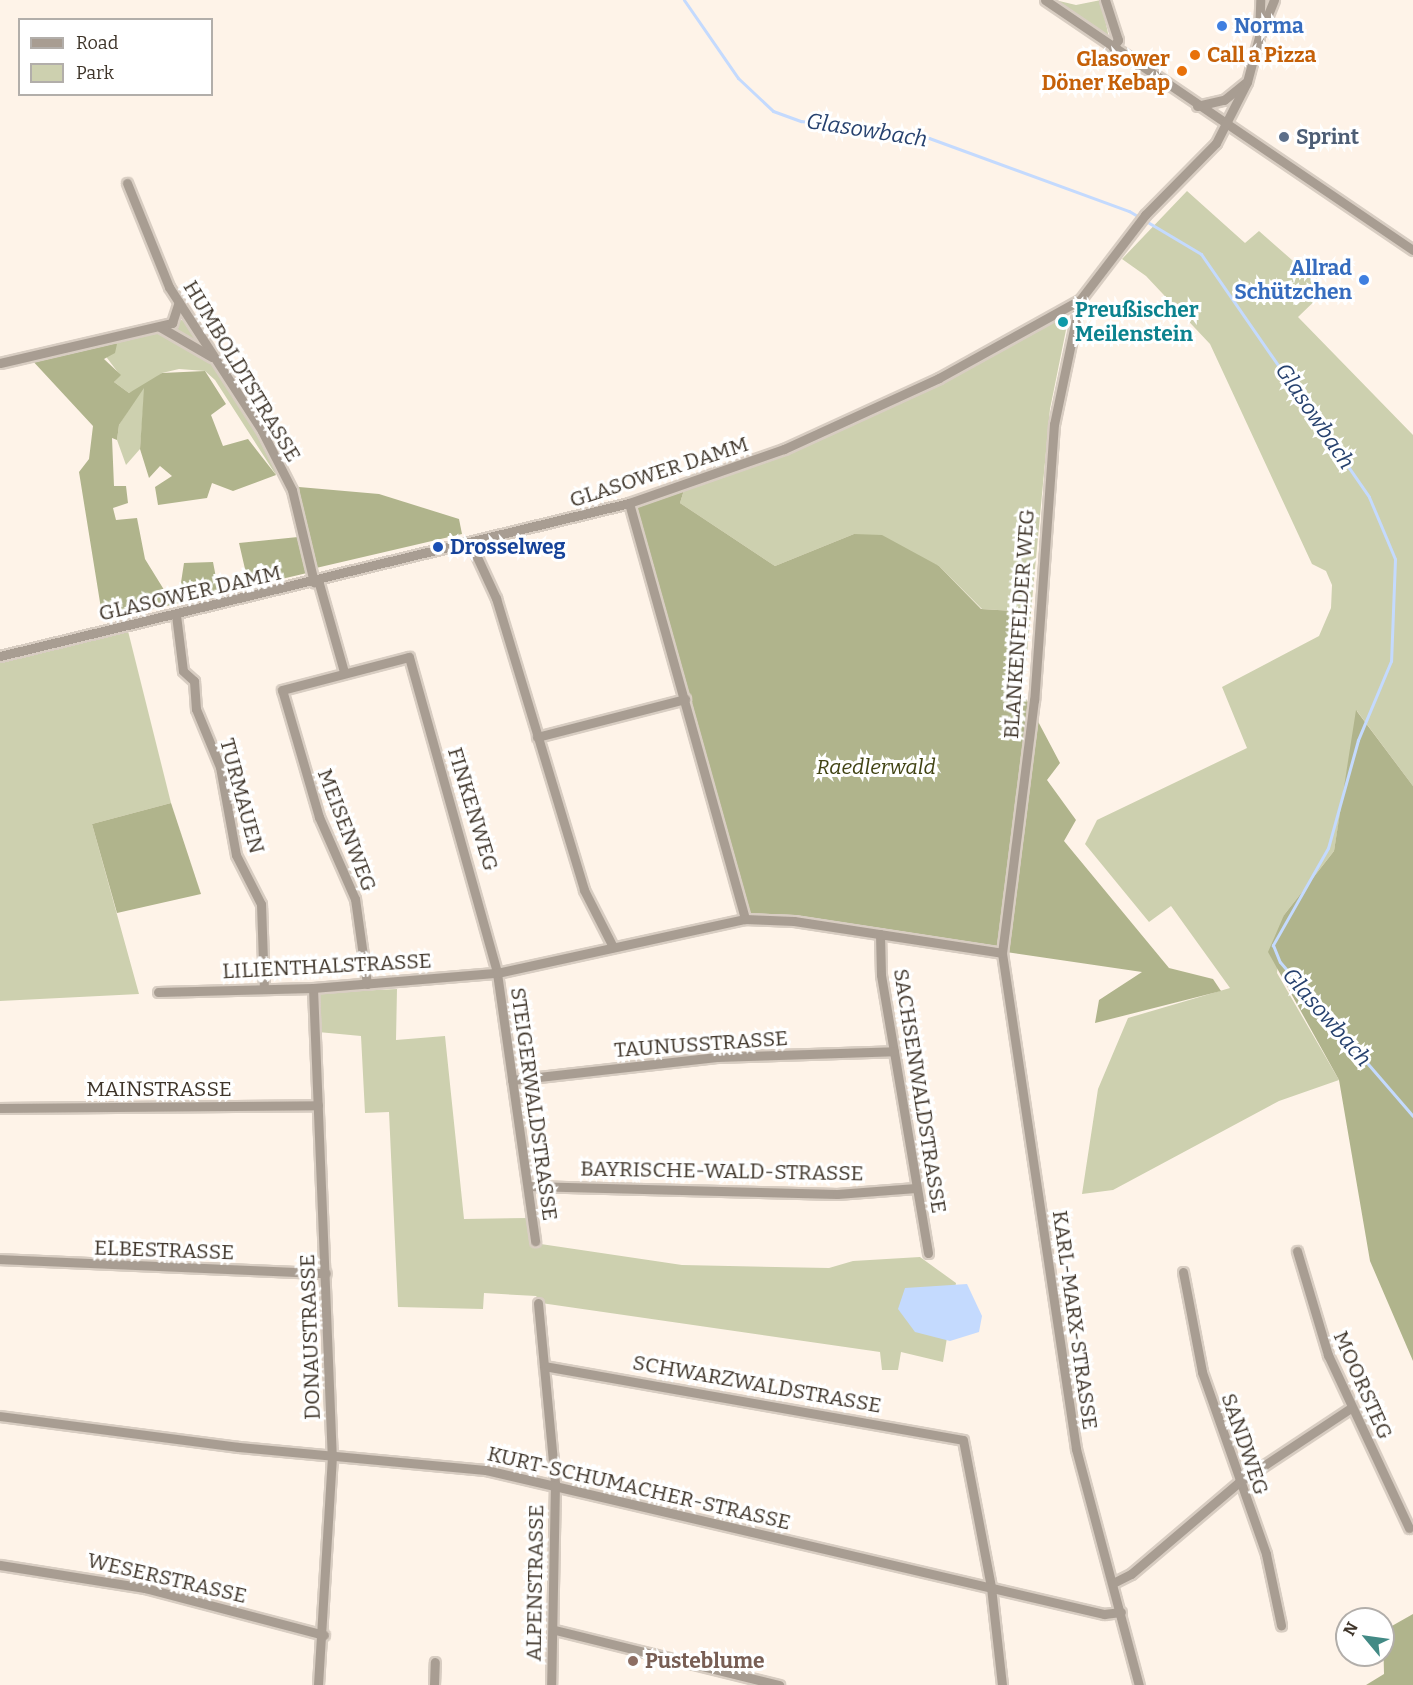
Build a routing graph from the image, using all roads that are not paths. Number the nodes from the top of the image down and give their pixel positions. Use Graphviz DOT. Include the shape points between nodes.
graph roads {
  1 [pos="1045,0"];
  2 [pos="1105,0"];
  3 [pos="1260,0"];
  4 [pos="1274,0"];
  5 [pos="1259,37"];
  6 [pos="1113,47"];
  7 [pos="1247,82"];
  8 [pos="1197,106"];
  9 [pos="1227,127"];
  10 [pos="127,183"];
  11 [pos="1413,250"];
  12 [pos="1080,300"];
  13 [pos="179,302"];
  14 [pos="160,327"];
  15 [pos="218,361"];
  16 [pos="0,363"];
  17 [pos="629,503"];
  18 [pos="471,544"];
  19 [pos="316,581"];
  20 [pos="176,615"];
  21 [pos="0,657"];
  22 [pos="344,672"];
  23 [pos="685,699"];
  24 [pos="537,737"];
  25 [pos="745,919"];
  26 [pos="880,934"];
  27 [pos="614,947"];
  28 [pos="1002,953"];
  29 [pos="497,972"];
  30 [pos="367,984"];
  31 [pos="313,988"];
  32 [pos="264,989"];
  33 [pos="158,992"];
  34 [pos="894,1051"];
  35 [pos="512,1080"];
  36 [pos="318,1105"];
  37 [pos="0,1108"];
  38 [pos="528,1186"];
  39 [pos="916,1188"];
  40 [pos="535,1241"];
  41 [pos="1297,1251"];
  42 [pos="928,1253"];
  43 [pos="0,1259"];
  44 [pos="1183,1272"];
  45 [pos="326,1273"];
  46 [pos="538,1303"];
  47 [pos="544,1366"];
  48 [pos="1351,1408"];
  49 [pos="0,1416"];
  50 [pos="332,1456"];
  51 [pos="1239,1482"];
  52 [pos="555,1484"];
  53 [pos="1409,1528"];
  54 [pos="0,1565"];
  55 [pos="1113,1583"];
  56 [pos="991,1587"];
  57 [pos="1120,1612"];
  58 [pos="1281,1625"];
  59 [pos="555,1630"];
  60 [pos="324,1635"];
  61 [pos="435,1662"];
  62 [pos="318,1685"];
  63 [pos="434,1685"];
  64 [pos="551,1685"];
  65 [pos="779,1685"];
  66 [pos="1002,1685"];
  67 [pos="1139,1685"];
  1 -- 6 [label="street"];
  2 -- 6 [label="street" via="1118,40"];
  3 -- 5 [label="street"];
  4 -- 5 [label="street"];
  5 -- 7 [label="street, GLASOWER DAMM"];
  6 -- 8 [label="street"];
  7 -- 8 [label="street" via="1224,100"];
  7 -- 9 [label="street, GLASOWER DAMM"];
  8 -- 9 [label="street"];
  9 -- 11 [label="street"];
  9 -- 12 [label="street, GLASOWER DAMM" via="1145,215"];
  10 -- 13 [label="street, HUMBOLDTSTRASSE"];
  12 -- 17 [label="street, GLASOWER DAMM" via="850,422"];
  12 -- 28 [label="street, BLANKENFELDER WEG" via="1053,435 1034,700"];
  13 -- 14 [label="street" via="172,323"];
  13 -- 15 [label="street, HUMBOLDTSTRASSE"];
  14 -- 15 [label="street"];
  14 -- 16 [label="street"];
  15 -- 19 [label="street, HUMBOLDTSTRASSE" via="292,490"];
  17 -- 18 [label="street, GLASOWER DAMM"];
  17 -- 23 [label="street"];
  18 -- 19 [label="street, GLASOWER DAMM"];
  18 -- 24 [label="street" via="496,598"];
  19 -- 20 [label="street, GLASOWER DAMM"];
  19 -- 22 [label="street, HUMBOLDTSTRASSE"];
  20 -- 21 [label="street, GLASOWER DAMM"];
  20 -- 32 [label="street, TURMAUEN" via="183,671 194,681 196,709 220,767 236,855 261,904"];
  22 -- 29 [label="street, FINKENWEG" via="409,657"];
  22 -- 30 [label="street, MEISENWEG" via="282,690 319,817 355,898"];
  23 -- 24 [label="street"];
  23 -- 25 [label="street"];
  24 -- 27 [label="street" via="584,890"];
  25 -- 26 [label="street, LILIENTHALSTRASSE"];
  25 -- 27 [label="street, LILIENTHALSTRASSE"];
  26 -- 28 [label="street, LILIENTHALSTRASSE"];
  26 -- 34 [label="street, SACHSENWALDSTRASSE"];
  27 -- 29 [label="street, LILIENTHALSTRASSE"];
  28 -- 55 [label="street, KARL-MARX-STRASSE" via="1076,1449"];
  29 -- 30 [label="street, LILIENTHALSTRASSE"];
  29 -- 35 [label="street, STEIGERWALDSTRASSE"];
  30 -- 31 [label="street, LILIENTHALSTRASSE"];
  31 -- 32 [label="street, LILIENTHALSTRASSE"];
  31 -- 36 [label="street, DONAUSTRASSE"];
  32 -- 33 [label="street, LILIENTHALSTRASSE"];
  34 -- 35 [label="street, TAUNUSSTRASSE" via="717,1057"];
  34 -- 39 [label="street, SACHSENWALDSTRASSE"];
  35 -- 38 [label="street, STEIGERWALDSTRASSE"];
  36 -- 37 [label="street, MAINSTRASSE"];
  36 -- 45 [label="street, DONAUSTRASSE"];
  38 -- 39 [label="street, BAYRISCHE-WALD-STRASSE" via="837,1194"];
  38 -- 40 [label="street, STEIGERWALDSTRASSE"];
  39 -- 42 [label="street, SACHSENWALDSTRASSE"];
  41 -- 48 [label="street, MOORSTEG" via="1328,1355"];
  43 -- 45 [label="street, ELBESTRASSE"];
  44 -- 51 [label="street, SANDWEG" via="1202,1372"];
  45 -- 50 [label="street, DONAUSTRASSE"];
  46 -- 47 [label="street, ALPENSTRASSE"];
  47 -- 52 [label="street, ALPENSTRASSE"];
  47 -- 56 [label="street, SCHWARZWALDSTRASSE" via="963,1440"];
  48 -- 51 [label="street"];
  48 -- 53 [label="street, MOORSTEG"];
  49 -- 50 [label="street, KURT-SCHUMACHER-STRASSE"];
  50 -- 52 [label="street, KURT-SCHUMACHER-STRASSE" via="486,1470"];
  50 -- 60 [label="street, DONAUSTRASSE"];
  51 -- 55 [label="street"];
  51 -- 58 [label="street, SANDWEG" via="1266,1554"];
  52 -- 56 [label="street, KURT-SCHUMACHER-STRASSE"];
  52 -- 59 [label="street, ALPENSTRASSE"];
  54 -- 60 [label="street, WESERSTRASSE" via="145,1588"];
  55 -- 57 [label="street, KARL-MARX-STRASSE"];
  56 -- 57 [label="street, KURT-SCHUMACHER-STRASSE" via="1104,1614"];
  56 -- 66 [label="street"];
  57 -- 67 [label="street, KARL-MARX-STRASSE"];
  59 -- 64 [label="street, ALPENSTRASSE"];
  59 -- 65 [label="street"];
  60 -- 62 [label="street, DONAUSTRASSE"];
  61 -- 63 [label="street"];
}
